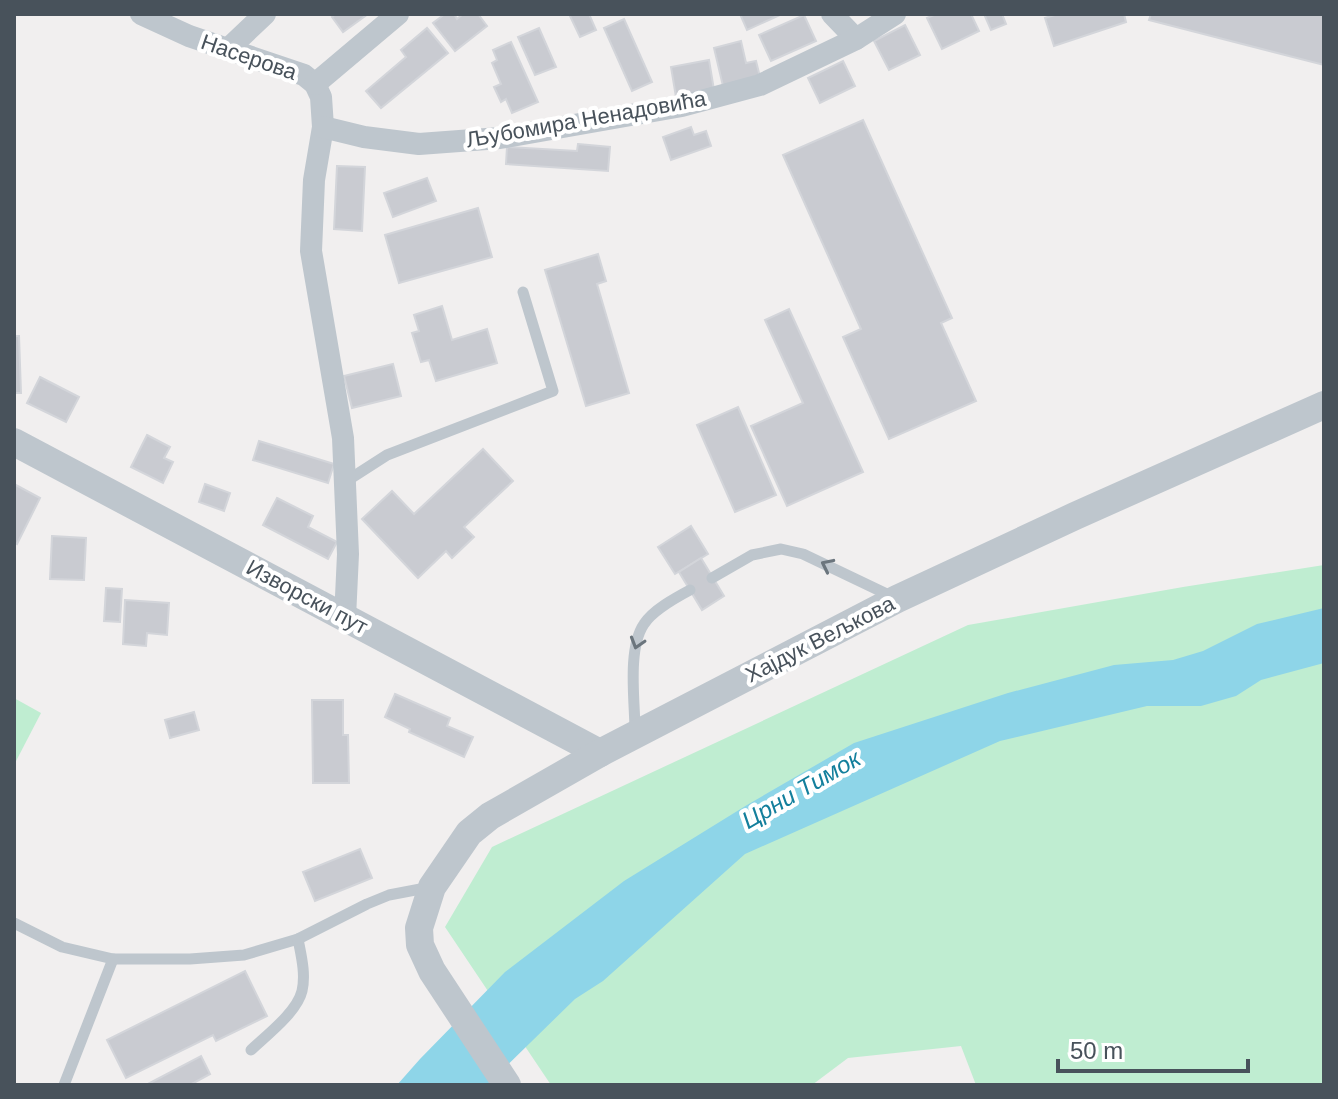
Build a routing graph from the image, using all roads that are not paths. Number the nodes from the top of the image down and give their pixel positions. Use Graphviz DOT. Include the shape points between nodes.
graph roads {
  1 [pos="141,14"];
  2 [pos="265,14"];
  3 [pos="398,14"];
  4 [pos="832,14"];
  5 [pos="895,14"];
  6 [pos="856,39"];
  7 [pos="228,49"];
  8 [pos="315,84"];
  9 [pos="323,127"];
  10 [pos="523,292"];
  11 [pos="1324,405"];
  12 [pos="14,442"];
  13 [pos="345,482"];
  14 [pos="712,578"];
  15 [pos="690,590"];
  16 [pos="897,599"];
  17 [pos="345,618"];
  18 [pos="635,734"];
  19 [pos="600,753"];
  20 [pos="432,887"];
  21 [pos="14,923"];
  22 [pos="298,939"];
  23 [pos="113,959"];
  24 [pos="251,1050"];
  25 [pos="64,1085"];
  26 [pos="507,1085"];
  1 -- 7 [label="street, Насерова"];
  2 -- 7 [label="street"];
  3 -- 8 [label="street"];
  4 -- 6 [label="street"];
  5 -- 6 [label="street, Љубомира Ненадовића"];
  6 -- 9 [label="street, Љубомира Ненадовића" via="760,85 682,106 500,138 419,144"];
  7 -- 8 [label="street, Насерова" via="304,75"];
  8 -- 9 [label="street, Насерова"];
  9 -- 13 [label="street" via="311,251 343,438"];
  10 -- 13 [label="lane" via="553,391 387,455"];
  11 -- 16 [label="street, Хајдук Вељкова"];
  12 -- 17 [label="street, Изворски пут"];
  13 -- 17 [label="street"];
  16 -- 14 [label="lane, one-way" via="803,554 781,549 752,555"];
  15 -- 18 [label="lane, one-way" via="644,623 633,650"];
  16 -- 18 [label="street, Хајдук Вељкова"];
  17 -- 19 [label="street, Изворски пут"];
  18 -- 19 [label="street, Хајдук Вељкова"];
  19 -- 20 [label="street, Хајдук Вељкова" via="490,816 469,833"];
  20 -- 22 [label="lane" via="389,895"];
  20 -- 26 [label="street, Хајдук Вељкова" via="419,928 420,945"];
  21 -- 23 [label="lane" via="62,947"];
  22 -- 23 [label="lane" via="244,955"];
  22 -- 24 [label="lane" via="302,993"];
  23 -- 25 [label="lane"];
}
